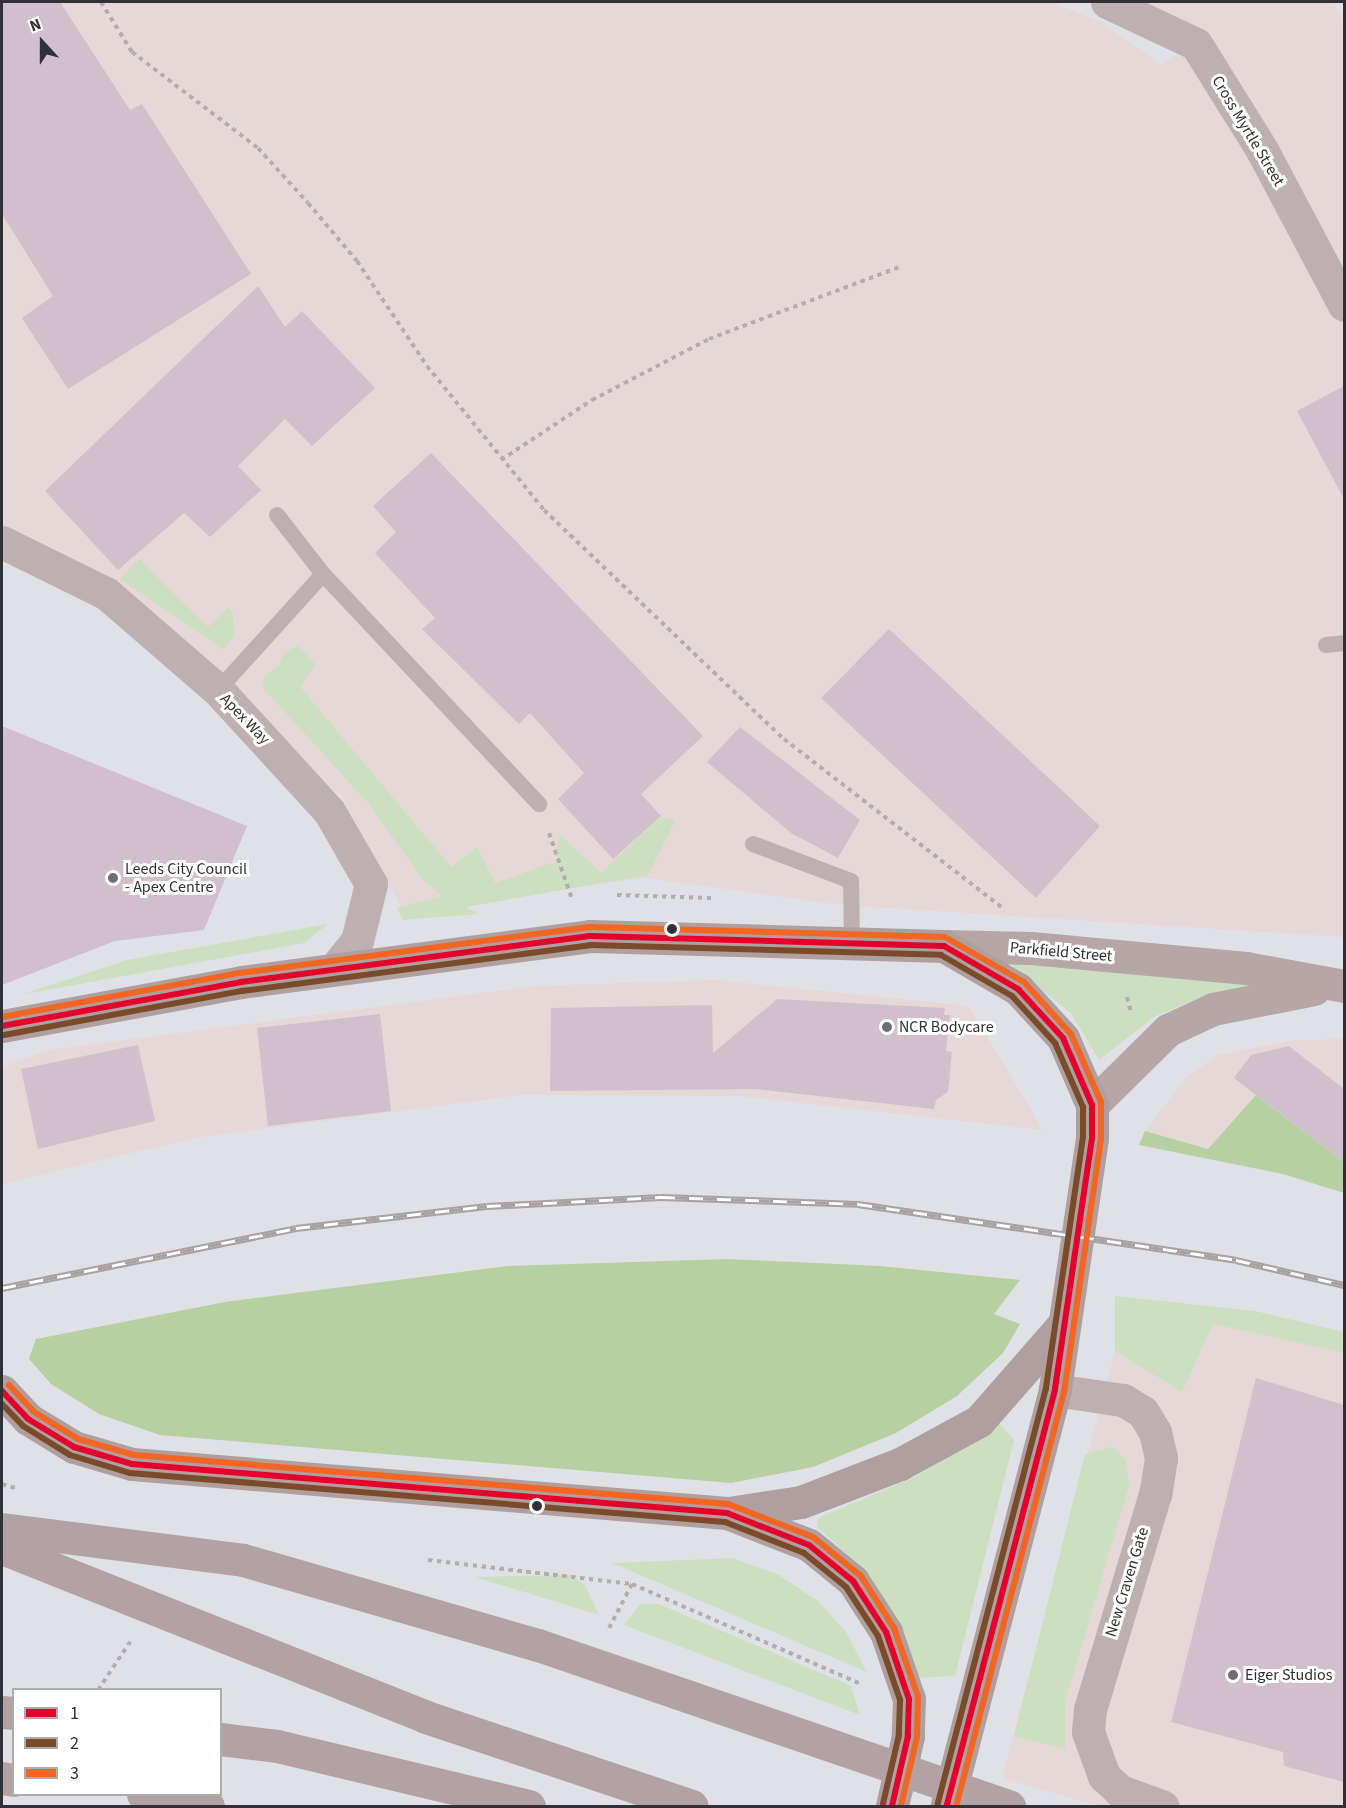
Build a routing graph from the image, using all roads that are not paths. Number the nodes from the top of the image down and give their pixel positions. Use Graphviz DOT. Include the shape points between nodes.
graph roads {
  1 [pos="1107,2"];
  2 [pos="1344,305"];
  3 [pos="277,515"];
  4 [pos="2,542"];
  5 [pos="323,574"];
  6 [pos="1344,643"];
  7 [pos="1326,645"];
  8 [pos="218,690"];
  9 [pos="539,804"];
  10 [pos="753,844"];
  11 [pos="852,944"];
  12 [pos="944,946"];
  13 [pos="334,969"];
  14 [pos="1339,985"];
  15 [pos="2,1026"];
  16 [pos="1092,1105"];
  17 [pos="1063,1325"];
  18 [pos="1055,1390"];
  19 [pos="2,1391"];
  20 [pos="727,1513"];
  21 [pos="2,1529"];
  22 [pos="2,1548"];
  23 [pos="222,1739"];
  24 [pos="154,1796"];
  25 [pos="208,1806"];
  26 [pos="529,1806"];
  27 [pos="693,1806"];
  28 [pos="892,1806"];
  29 [pos="946,1806"];
  30 [pos="1010,1806"];
  31 [pos="1162,1806"];
  1 -- 2 [label="street, Cross Myrtle Street" via="1196,44 1262,150"];
  3 -- 5 [label="lane"];
  4 -- 8 [label="street, Apex Way" via="107,594"];
  5 -- 8 [label="lane"];
  5 -- 9 [label="lane"];
  6 -- 7 [label="lane"];
  8 -- 13 [label="street, Apex Way" via="329,811 371,884 357,941"];
  10 -- 11 [label="lane" via="851,881"];
  11 -- 12 [label="main road, Parkfield Street"];
  11 -- 13 [label="main road, Parkfield Street" via="590,936"];
  12 -- 14 [label="street, Parkfield Street" via="1031,948 1246,968"];
  12 -- 16 [label="main road" via="1018,989 1063,1038"];
  13 -- 15 [label="main road, Parkfield Street"];
  14 -- 16 [label="street, Parkfield Street" via="1259,998 1191,1018 1144,1048"];
  16 -- 17 [label="main road" via="1092,1138"];
  17 -- 18 [label="main road"];
  17 -- 20 [label="main road" via="979,1421 900,1464 801,1502"];
  18 -- 29 [label="main road"];
  18 -- 31 [label="street, New Craven Gate" via="1123,1400 1143,1412 1155,1432 1161,1458 1155,1494 1090,1708 1088,1732 1104,1776 1120,1791"];
  19 -- 20 [label="main road" via="28,1419 74,1447 132,1464"];
  20 -- 28 [label="main road" via="809,1545 853,1581 886,1632 909,1699 908,1736"];
  21 -- 30 [label="highway" via="243,1560 549,1649"];
  22 -- 27 [label="highway" via="426,1717"];
  23 -- 26 [label="highway" via="277,1746"];
  24 -- 25 [label="highway"];
}
